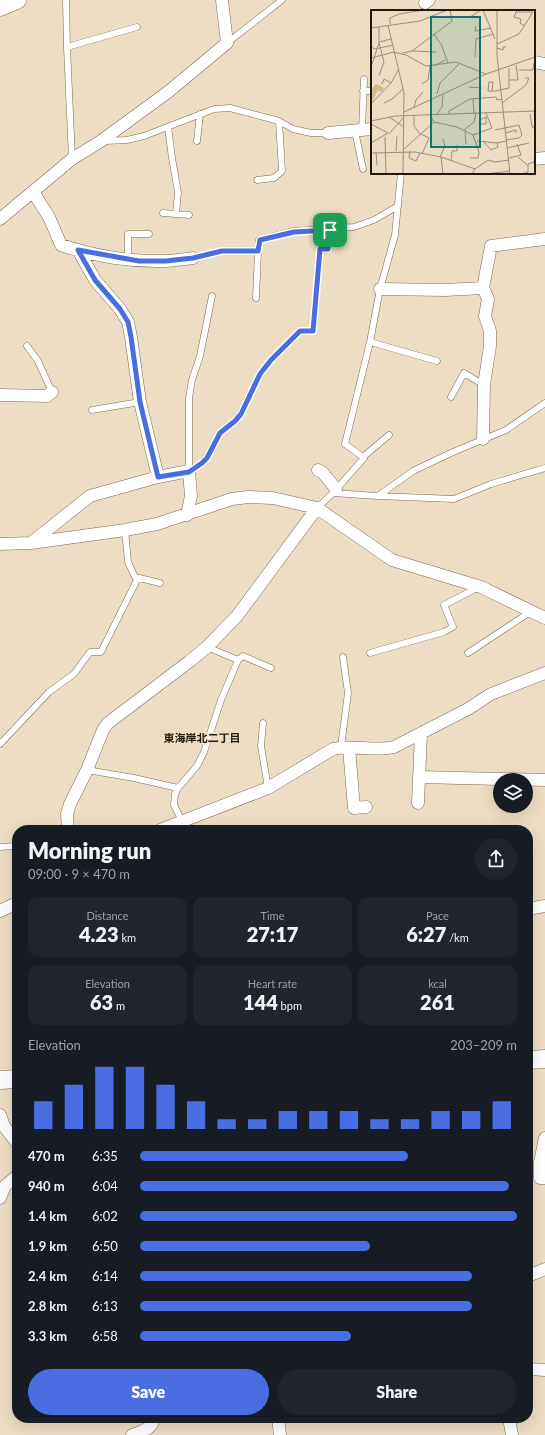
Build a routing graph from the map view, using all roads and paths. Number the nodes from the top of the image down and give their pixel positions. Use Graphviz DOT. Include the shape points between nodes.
graph roads {
  1 [pos="16,0"];
  2 [pos="66,0"];
  3 [pos="222,0"];
  4 [pos="282,0"];
  5 [pos="0,7"];
  6 [pos="137,27"];
  7 [pos="228,43"];
  8 [pos="67,47"];
  9 [pos="535,62"];
  10 [pos="545,64"];
  11 [pos="364,78"];
  12 [pos="363,91"];
  13 [pos="371,91"];
  14 [pos="200,114"];
  15 [pos="279,121"];
  16 [pos="168,127"];
  17 [pos="363,130"];
  18 [pos="328,134"];
  19 [pos="101,141"];
  20 [pos="197,141"];
  21 [pos="545,158"];
  22 [pos="72,159"];
  23 [pos="535,159"];
  24 [pos="363,169"];
  25 [pos="401,174"];
  26 [pos="256,180"];
  27 [pos="33,192"];
  28 [pos="398,206"];
  29 [pos="163,213"];
  30 [pos="176,214"];
  31 [pos="189,216"];
  32 [pos="0,219"];
  33 [pos="330,230"];
  34 [pos="149,234"];
  35 [pos="545,239"];
  36 [pos="78,250"];
  37 [pos="258,251"];
  38 [pos="193,258"];
  39 [pos="128,259"];
  40 [pos="483,288"];
  41 [pos="380,289"];
  42 [pos="212,296"];
  43 [pos="256,298"];
  44 [pos="370,342"];
  45 [pos="27,346"];
  46 [pos="437,361"];
  47 [pos="484,385"];
  48 [pos="52,392"];
  49 [pos="0,395"];
  50 [pos="451,397"];
  51 [pos="140,402"];
  52 [pos="545,403"];
  53 [pos="92,410"];
  54 [pos="389,436"];
  55 [pos="483,439"];
  56 [pos="363,457"];
  57 [pos="545,468"];
  58 [pos="318,470"];
  59 [pos="189,472"];
  60 [pos="158,477"];
  61 [pos="334,491"];
  62 [pos="378,496"];
  63 [pos="317,508"];
  64 [pos="186,515"];
  65 [pos="125,530"];
  66 [pos="31,543"];
  67 [pos="0,544"];
  68 [pos="138,578"];
  69 [pos="160,583"];
  70 [pos="481,587"];
  71 [pos="530,612"];
  72 [pos="545,618"];
  73 [pos="207,647"];
  74 [pos="370,653"];
  75 [pos="468,653"];
  76 [pos="343,657"];
  77 [pos="238,660"];
  78 [pos="271,668"];
  79 [pos="545,673"];
  80 [pos="263,723"];
  81 [pos="421,733"];
  82 [pos="0,744"];
  83 [pos="345,748"];
  84 [pos="87,770"];
  85 [pos="419,777"];
  86 [pos="545,780"];
  87 [pos="178,788"];
  88 [pos="268,788"];
  89 [pos="418,803"];
  90 [pos="366,807"];
  91 [pos="182,821"];
  92 [pos="68,825"];
  93 [pos="172,825"];
  94 [pos="12,846"];
  95 [pos="0,847"];
  96 [pos="12,905"];
  97 [pos="545,906"];
  98 [pos="533,907"];
  99 [pos="0,911"];
  100 [pos="545,1059"];
  101 [pos="533,1060"];
  102 [pos="12,1079"];
  103 [pos="0,1080"];
  104 [pos="0,1115"];
  105 [pos="12,1136"];
  106 [pos="545,1138"];
  107 [pos="545,1178"];
  108 [pos="12,1180"];
  109 [pos="0,1198"];
  110 [pos="545,1269"];
  111 [pos="533,1274"];
  112 [pos="533,1369"];
  113 [pos="545,1370"];
  114 [pos="153,1423"];
  115 [pos="279,1423"];
  116 [pos="511,1423"];
  117 [pos="132,1435"];
  118 [pos="280,1435"];
  119 [pos="512,1435"];
  1 -- 5 [label="street"];
  2 -- 8 [label="lane"];
  3 -- 7 [label="street"];
  4 -- 7 [label="lane"];
  6 -- 8 [label="lane"];
  7 -- 19 [label="street" via="168,92"];
  8 -- 22 [label="lane"];
  9 -- 10 [label="street"];
  11 -- 12 [label="lane"];
  12 -- 13 [label="lane"];
  12 -- 17 [label="lane"];
  14 -- 15 [label="lane" via="214,109 230,108"];
  14 -- 16 [label="lane"];
  14 -- 20 [label="lane"];
  15 -- 18 [label="lane" via="293,129"];
  15 -- 26 [label="lane" via="282,171 274,178"];
  16 -- 19 [label="lane" via="127,140"];
  16 -- 30 [label="lane" via="178,192"];
  17 -- 18 [label="street"];
  17 -- 24 [label="lane"];
  19 -- 22 [label="street"];
  21 -- 23 [label="street"];
  22 -- 27 [label="street"];
  25 -- 28 [label="lane"];
  27 -- 32 [label="street"];
  27 -- 36 [label="street" via="49,217 61,245"];
  28 -- 33 [label="lane" via="374,220 354,227"];
  28 -- 41 [label="lane" via="395,235"];
  29 -- 30 [label="lane"];
  30 -- 31 [label="lane"];
  33 -- 37 [label="lane" via="294,232 260,240"];
  33 -- 59 [label="lane" via="328,249 320,249 313,331 300,331 271,360 260,374 241,414 220,433 207,458"];
  34 -- 39 [label="lane" via="128,234"];
  35 -- 40 [label="street" via="491,246"];
  36 -- 39 [label="street"];
  36 -- 51 [label="street" via="95,280 128,322"];
  37 -- 38 [label="lane" via="222,251"];
  37 -- 43 [label="lane"];
  38 -- 39 [label="street" via="166,261"];
  40 -- 41 [label="street"];
  40 -- 47 [label="street" via="488,299 485,316 490,331"];
  41 -- 44 [label="lane"];
  42 -- 59 [label="lane" via="189,398"];
  44 -- 46 [label="lane"];
  44 -- 56 [label="lane" via="345,444"];
  45 -- 48 [label="lane" via="38,361"];
  47 -- 50 [label="lane" via="464,374"];
  47 -- 55 [label="street"];
  48 -- 49 [label="street" via="47,396"];
  51 -- 53 [label="lane"];
  51 -- 60 [label="street"];
  52 -- 55 [label="lane" via="506,430"];
  54 -- 56 [label="lane"];
  55 -- 62 [label="lane" via="413,471"];
  56 -- 61 [label="lane"];
  57 -- 62 [label="lane" via="491,484 454,499"];
  58 -- 61 [label="street" via="323,473"];
  59 -- 60 [label="street"];
  59 -- 64 [label="street" via="191,496"];
  60 -- 66 [label="street" via="90,496"];
  61 -- 62 [label="lane"];
  61 -- 63 [label="lane"];
  63 -- 64 [label="street" via="273,498 248,497 232,499"];
  63 -- 70 [label="street" via="392,560"];
  63 -- 73 [label="street" via="236,616"];
  64 -- 65 [label="street"];
  65 -- 66 [label="street"];
  65 -- 68 [label="lane" via="128,562 135,577"];
  66 -- 67 [label="street"];
  68 -- 69 [label="lane"];
  68 -- 82 [label="lane" via="101,652 90,652 74,674 49,692"];
  70 -- 71 [label="street"];
  70 -- 74 [label="lane" via="444,605 453,627 444,632"];
  71 -- 72 [label="street"];
  71 -- 75 [label="lane"];
  73 -- 77 [label="lane"];
  73 -- 84 [label="street" via="108,723"];
  76 -- 83 [label="lane" via="348,693"];
  77 -- 78 [label="lane" via="243,656"];
  77 -- 87 [label="lane" via="221,700 204,752 197,766"];
  79 -- 81 [label="street" via="491,694"];
  80 -- 88 [label="lane" via="261,746"];
  81 -- 83 [label="street" via="385,749"];
  81 -- 85 [label="street"];
  83 -- 88 [label="street" via="324,754"];
  83 -- 90 [label="street" via="354,808"];
  84 -- 87 [label="lane"];
  84 -- 92 [label="street" via="67,814"];
  85 -- 86 [label="street"];
  85 -- 89 [label="street"];
  87 -- 91 [label="lane" via="174,805"];
  88 -- 91 [label="street"];
  91 -- 93 [label="street"];
  94 -- 95 [label="lane"];
  96 -- 99 [label="street"];
  97 -- 98 [label="street"];
  100 -- 101 [label="street"];
  102 -- 103 [label="street"];
  104 -- 105 [label="street"];
  106 -- 107 [label="street" via="540,1178"];
  108 -- 109 [label="street" via="5,1186"];
  110 -- 111 [label="street"];
  112 -- 113 [label="street"];
  114 -- 117 [label="street" via="149,1429"];
  115 -- 118 [label="street"];
  116 -- 119 [label="street"];
}
